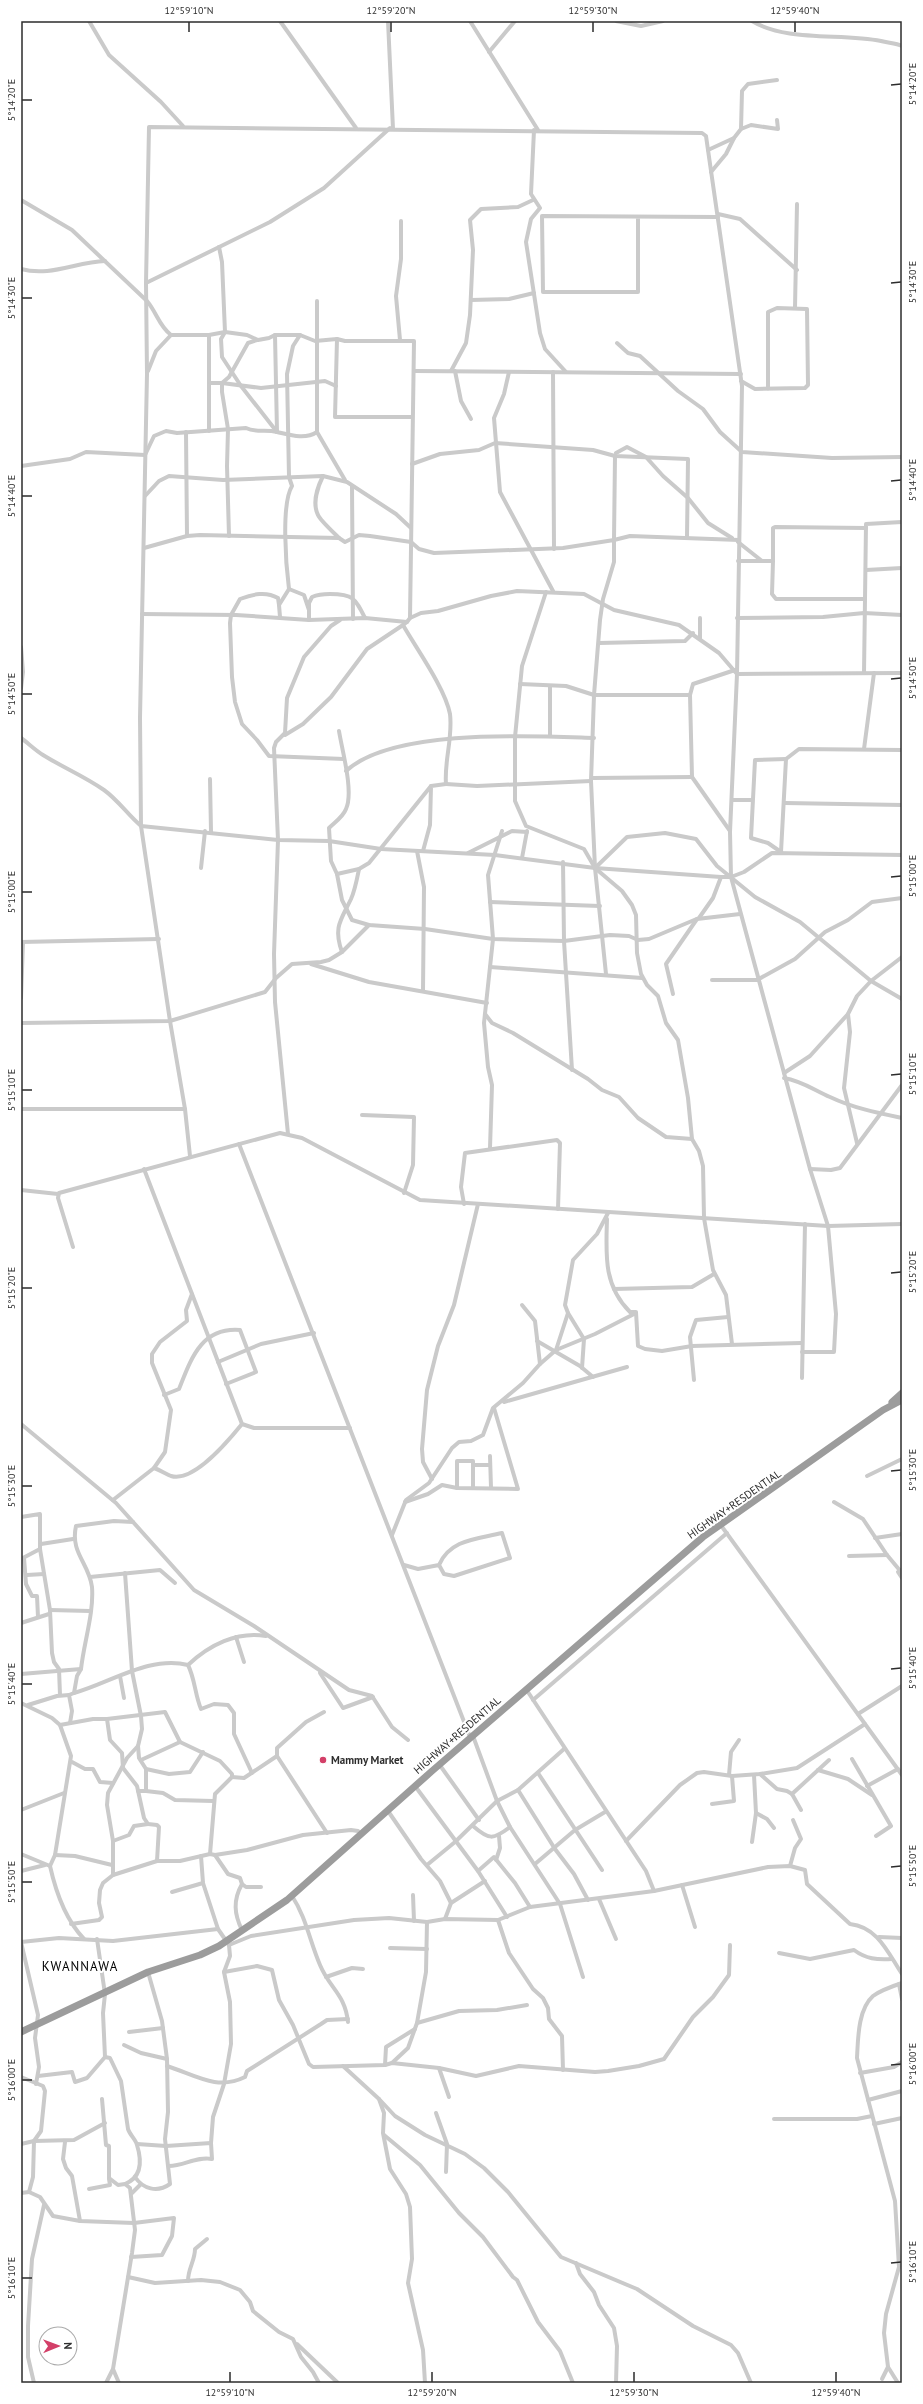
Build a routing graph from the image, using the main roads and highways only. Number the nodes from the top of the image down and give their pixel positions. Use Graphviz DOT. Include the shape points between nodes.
graph roads {
  1 [pos="902,1393"];
  2 [pos="902,1400"];
  3 [pos="883,1410"];
  4 [pos="21,2032"];
  1 -- 3 [label="highway"];
  2 -- 3 [label="highway"];
  3 -- 4 [label="highway, HIGHWAY+RESDENTIAL" via="720,1524 471,1736 292,1896 228,1942 200,1955 148,1972"];
}
